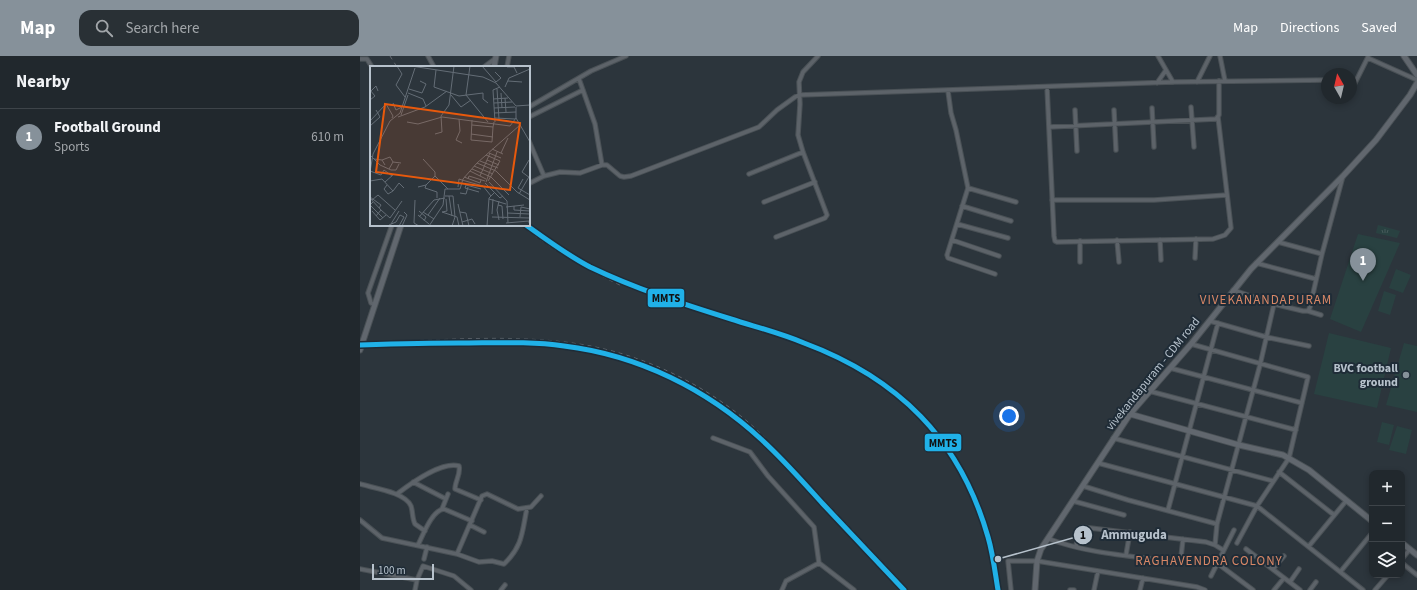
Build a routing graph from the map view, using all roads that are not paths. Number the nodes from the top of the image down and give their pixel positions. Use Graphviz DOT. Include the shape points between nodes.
graph roads {
  1 [pos="428,56"];
  2 [pos="509,56"];
  3 [pos="626,56"];
  4 [pos="818,56"];
  5 [pos="1158,56"];
  6 [pos="1210,56"];
  7 [pos="1220,56"];
  8 [pos="1404,56"];
  9 [pos="496,57"];
  10 [pos="1368,57"];
  11 [pos="360,59"];
  12 [pos="371,66"];
  13 [pos="433,66"];
  14 [pos="485,66"];
  15 [pos="507,66"];
  16 [pos="1166,70"];
  17 [pos="1417,75"];
  18 [pos="578,79"];
  19 [pos="1357,79"];
  20 [pos="1321,80"];
  21 [pos="1219,81"];
  22 [pos="1225,81"];
  23 [pos="1173,82"];
  24 [pos="1197,82"];
  25 [pos="1417,82"];
  26 [pos="1157,83"];
  27 [pos="1047,87"];
  28 [pos="582,90"];
  29 [pos="948,91"];
  30 [pos="799,95"];
  31 [pos="530,106"];
  32 [pos="1191,107"];
  33 [pos="1152,108"];
  34 [pos="1075,110"];
  35 [pos="1114,110"];
  36 [pos="530,116"];
  37 [pos="1218,117"];
  38 [pos="1192,119"];
  39 [pos="1153,121"];
  40 [pos="1114,124"];
  41 [pos="1076,126"];
  42 [pos="1049,127"];
  43 [pos="530,143"];
  44 [pos="1154,147"];
  45 [pos="1194,147"];
  46 [pos="1116,150"];
  47 [pos="1077,151"];
  48 [pos="803,152"];
  49 [pos="602,165"];
  50 [pos="749,174"];
  51 [pos="544,176"];
  52 [pos="1343,176"];
  53 [pos="815,182"];
  54 [pos="530,183"];
  55 [pos="968,188"];
  56 [pos="1227,196"];
  57 [pos="1052,200"];
  58 [pos="764,202"];
  59 [pos="1016,202"];
  60 [pos="962,206"];
  61 [pos="1010,221"];
  62 [pos="957,224"];
  63 [pos="392,226"];
  64 [pos="401,226"];
  65 [pos="776,237"];
  66 [pos="1008,238"];
  67 [pos="1196,239"];
  68 [pos="952,240"];
  69 [pos="1117,240"];
  70 [pos="1160,240"];
  71 [pos="1080,242"];
  72 [pos="1278,242"];
  73 [pos="1322,254"];
  74 [pos="999,256"];
  75 [pos="1196,258"];
  76 [pos="1161,260"];
  77 [pos="1080,262"];
  78 [pos="1119,262"];
  79 [pos="1256,263"];
  80 [pos="995,274"];
  81 [pos="1316,279"];
  82 [pos="1233,290"];
  83 [pos="1274,304"];
  84 [pos="375,305"];
  85 [pos="1308,311"];
  86 [pos="1322,315"];
  87 [pos="1210,320"];
  88 [pos="1218,323"];
  89 [pos="1266,337"];
  90 [pos="1191,344"];
  91 [pos="1310,346"];
  92 [pos="360,350"];
  93 [pos="1211,350"];
  94 [pos="1260,365"];
  95 [pos="1170,368"];
  96 [pos="1203,378"];
  97 [pos="1252,390"];
  98 [pos="1149,391"];
  99 [pos="1302,403"];
  100 [pos="1196,405"];
  101 [pos="1130,414"];
  102 [pos="1245,417"];
  103 [pos="1296,430"];
  104 [pos="1189,431"];
  105 [pos="712,438"];
  106 [pos="1113,438"];
  107 [pos="1239,444"];
  108 [pos="1182,457"];
  109 [pos="1289,458"];
  110 [pos="1098,464"];
  111 [pos="1232,470"];
  112 [pos="1279,472"];
  113 [pos="1273,481"];
  114 [pos="413,482"];
  115 [pos="360,484"];
  116 [pos="1175,484"];
  117 [pos="1083,486"];
  118 [pos="397,494"];
  119 [pos="448,494"];
  120 [pos="541,496"];
  121 [pos="1225,498"];
  122 [pos="446,499"];
  123 [pos="480,500"];
  124 [pos="1073,501"];
  125 [pos="1346,501"];
  126 [pos="1257,506"];
  127 [pos="527,508"];
  128 [pos="442,509"];
  129 [pos="1168,510"];
  130 [pos="1124,515"];
  131 [pos="1334,515"];
  132 [pos="1369,519"];
  133 [pos="360,520"];
  134 [pos="472,521"];
  135 [pos="1217,524"];
  136 [pos="470,525"];
  137 [pos="1234,530"];
  138 [pos="425,531"];
  139 [pos="484,532"];
  140 [pos="1130,532"];
  141 [pos="1369,537"];
  142 [pos="1048,539"];
  143 [pos="1183,539"];
  144 [pos="1238,543"];
  145 [pos="1215,544"];
  146 [pos="418,545"];
  147 [pos="1405,545"];
  148 [pos="1309,546"];
  149 [pos="427,547"];
  150 [pos="1076,547"];
  151 [pos="1246,549"];
  152 [pos="1410,549"];
  153 [pos="1223,550"];
  154 [pos="457,554"];
  155 [pos="1126,555"];
  156 [pos="1405,555"];
  157 [pos="1417,555"];
  158 [pos="1284,556"];
  159 [pos="424,559"];
  160 [pos="1037,561"];
  161 [pos="819,563"];
  162 [pos="1217,563"];
  163 [pos="1405,565"];
  164 [pos="360,569"];
  165 [pos="1273,569"];
  166 [pos="1098,570"];
  167 [pos="1299,570"];
  168 [pos="1341,571"];
  169 [pos="1417,575"];
  170 [pos="1210,576"];
  171 [pos="1143,578"];
  172 [pos="1284,578"];
  173 [pos="1385,578"];
  174 [pos="417,580"];
  175 [pos="1290,582"];
  176 [pos="1316,582"];
  177 [pos="505,585"];
  178 [pos="466,586"];
  179 [pos="1250,589"];
  180 [pos="415,590"];
  181 [pos="462,590"];
  182 [pos="471,590"];
  183 [pos="501,590"];
  184 [pos="782,590"];
  185 [pos="854,590"];
  186 [pos="1011,590"];
  187 [pos="1035,590"];
  188 [pos="1070,590"];
  189 [pos="1074,590"];
  190 [pos="1094,590"];
  191 [pos="1140,590"];
  192 [pos="1205,590"];
  193 [pos="1274,590"];
  194 [pos="1300,590"];
  195 [pos="1310,590"];
  196 [pos="1363,590"];
  197 [pos="1375,590"];
  1 -- 13 [label="street"];
  2 -- 15 [label="street"];
  3 -- 18 [label="street"];
  4 -- 30 [label="street" via="800,76"];
  5 -- 16 [label="street"];
  6 -- 24 [label="street"];
  7 -- 22 [label="street"];
  8 -- 17 [label="street"];
  9 -- 14 [label="street"];
  10 -- 19 [label="street"];
  10 -- 25 [label="street"];
  11 -- 12 [label="street" via="367,59"];
  16 -- 23 [label="street"];
  16 -- 26 [label="street"];
  18 -- 28 [label="street"];
  18 -- 31 [label="street"];
  20 -- 22 [label="street"];
  21 -- 22 [label="street"];
  21 -- 24 [label="street"];
  21 -- 37 [label="street"];
  23 -- 24 [label="street"];
  23 -- 26 [label="street"];
  25 -- 52 [label="street, vivekandapuram - CDM road" via="1376,140"];
  26 -- 27 [label="street"];
  27 -- 29 [label="street"];
  27 -- 42 [label="street"];
  28 -- 36 [label="street"];
  28 -- 49 [label="street" via="595,124"];
  29 -- 30 [label="street"];
  29 -- 55 [label="street"];
  30 -- 48 [label="street" via="798,135"];
  30 -- 49 [label="street" via="777,110 760,127 632,176 620,176 606,165"];
  32 -- 38 [label="street"];
  33 -- 39 [label="street"];
  34 -- 41 [label="street"];
  35 -- 40 [label="street"];
  37 -- 38 [label="street"];
  37 -- 56 [label="street"];
  38 -- 39 [label="street"];
  38 -- 45 [label="street"];
  39 -- 40 [label="street"];
  39 -- 44 [label="street"];
  40 -- 41 [label="street"];
  40 -- 46 [label="street"];
  41 -- 42 [label="street"];
  41 -- 47 [label="street"];
  42 -- 57 [label="street"];
  43 -- 51 [label="street"];
  48 -- 50 [label="street"];
  48 -- 53 [label="street"];
  49 -- 51 [label="street" via="580,173 560,172"];
  51 -- 54 [label="street"];
  52 -- 72 [label="street, vivekandapuram - CDM road"];
  52 -- 73 [label="street"];
  53 -- 58 [label="street"];
  53 -- 65 [label="street" via="826,212 825,218"];
  55 -- 59 [label="street"];
  55 -- 60 [label="street"];
  56 -- 57 [label="street" via="1154,200"];
  56 -- 67 [label="street" via="1231,228 1225,236"];
  57 -- 71 [label="street" via="1055,241"];
  60 -- 61 [label="street"];
  60 -- 62 [label="street"];
  62 -- 66 [label="street"];
  62 -- 68 [label="street"];
  63 -- 84 [label="street" via="368,293"];
  64 -- 84 [label="street"];
  67 -- 70 [label="street"];
  67 -- 75 [label="street"];
  68 -- 74 [label="street"];
  68 -- 80 [label="street" via="948,258"];
  69 -- 70 [label="street"];
  69 -- 71 [label="street"];
  69 -- 78 [label="street"];
  70 -- 76 [label="street"];
  71 -- 77 [label="street"];
  72 -- 73 [label="street"];
  72 -- 79 [label="street, vivekandapuram - CDM road"];
  73 -- 81 [label="street"];
  79 -- 81 [label="street"];
  79 -- 82 [label="street, vivekandapuram - CDM road"];
  81 -- 85 [label="street"];
  82 -- 83 [label="street"];
  82 -- 87 [label="street, vivekandapuram - CDM road"];
  83 -- 85 [label="street"];
  83 -- 89 [label="street"];
  84 -- 92 [label="street"];
  85 -- 86 [label="street"];
  87 -- 88 [label="street"];
  87 -- 90 [label="street, vivekandapuram - CDM road"];
  88 -- 89 [label="street"];
  88 -- 93 [label="street"];
  89 -- 91 [label="street"];
  89 -- 94 [label="street"];
  90 -- 93 [label="street"];
  90 -- 95 [label="street, vivekandapuram - CDM road"];
  93 -- 94 [label="street"];
  93 -- 96 [label="street"];
  94 -- 97 [label="street"];
  94 -- 99 [label="street" via="1308,377"];
  95 -- 96 [label="street"];
  95 -- 98 [label="street, vivekandapuram - CDM road"];
  96 -- 97 [label="street"];
  96 -- 100 [label="street"];
  97 -- 99 [label="street"];
  97 -- 102 [label="street"];
  98 -- 100 [label="street"];
  98 -- 101 [label="street, vivekandapuram - CDM road"];
  99 -- 103 [label="street"];
  100 -- 102 [label="street"];
  100 -- 104 [label="street"];
  101 -- 104 [label="street"];
  101 -- 106 [label="street, vivekandapuram - CDM road"];
  102 -- 103 [label="street"];
  102 -- 107 [label="street"];
  103 -- 109 [label="street"];
  104 -- 107 [label="street"];
  104 -- 108 [label="street"];
  105 -- 161 [label="street" via="750,452 814,527"];
  106 -- 108 [label="street"];
  106 -- 110 [label="street, vivekandapuram - CDM road"];
  107 -- 109 [label="street"];
  107 -- 111 [label="street"];
  108 -- 111 [label="street"];
  108 -- 116 [label="street"];
  109 -- 112 [label="street"];
  109 -- 125 [label="street" via="1309,470"];
  110 -- 116 [label="street"];
  110 -- 117 [label="street, vivekandapuram - CDM road"];
  111 -- 113 [label="street"];
  111 -- 121 [label="street"];
  112 -- 113 [label="street"];
  112 -- 131 [label="street"];
  113 -- 126 [label="street"];
  114 -- 118 [label="street"];
  114 -- 122 [label="street"];
  114 -- 123 [label="street" via="439,469 458,465 460,472 455,489"];
  115 -- 118 [label="street"];
  116 -- 121 [label="street"];
  116 -- 129 [label="street"];
  117 -- 124 [label="street, vivekandapuram - CDM road"];
  117 -- 129 [label="street"];
  118 -- 138 [label="street" via="408,502 413,521"];
  119 -- 122 [label="street"];
  120 -- 127 [label="street"];
  121 -- 126 [label="street"];
  121 -- 135 [label="street"];
  122 -- 128 [label="street"];
  123 -- 127 [label="street" via="487,494 516,508"];
  123 -- 134 [label="street"];
  124 -- 130 [label="street"];
  124 -- 142 [label="street, vivekandapuram - CDM road"];
  125 -- 131 [label="street"];
  125 -- 132 [label="street"];
  126 -- 144 [label="street"];
  126 -- 148 [label="street"];
  127 -- 154 [label="street" via="520,541 514,554 504,564 492,561 479,562"];
  128 -- 134 [label="street"];
  128 -- 138 [label="street" via="436,512"];
  129 -- 135 [label="street"];
  131 -- 148 [label="street"];
  133 -- 146 [label="street" via="382,538"];
  134 -- 136 [label="street"];
  135 -- 145 [label="street"];
  136 -- 139 [label="street"];
  136 -- 154 [label="street"];
  137 -- 153 [label="street"];
  138 -- 146 [label="street"];
  140 -- 143 [label="street"];
  140 -- 150 [label="street" via="1079,528"];
  140 -- 155 [label="street"];
  141 -- 168 [label="street"];
  142 -- 150 [label="street"];
  142 -- 160 [label="street, vivekandapuram - CDM road"];
  143 -- 145 [label="street"];
  143 -- 155 [label="street" via="1181,557 1176,562"];
  145 -- 153 [label="street"];
  146 -- 149 [label="street"];
  147 -- 152 [label="street"];
  148 -- 168 [label="street"];
  149 -- 154 [label="street"];
  149 -- 159 [label="street"];
  150 -- 155 [label="street"];
  151 -- 165 [label="street"];
  152 -- 156 [label="street"];
  152 -- 157 [label="street"];
  153 -- 162 [label="street"];
  158 -- 165 [label="street"];
  160 -- 166 [label="street"];
  160 -- 186 [label="street" via="1008,561"];
  160 -- 187 [label="street, vivekandapuram - CDM road"];
  161 -- 184 [label="street" via="786,582"];
  161 -- 185 [label="street"];
  162 -- 170 [label="street"];
  162 -- 179 [label="street"];
  163 -- 169 [label="street"];
  164 -- 174 [label="street"];
  165 -- 172 [label="street"];
  166 -- 171 [label="street"];
  166 -- 190 [label="street"];
  167 -- 175 [label="street"];
  168 -- 196 [label="street"];
  171 -- 191 [label="street"];
  171 -- 192 [label="street"];
  172 -- 175 [label="street"];
  172 -- 193 [label="street"];
  173 -- 197 [label="street"];
  174 -- 178 [label="street" via="423,566 450,574"];
  174 -- 180 [label="street"];
  175 -- 194 [label="street"];
  176 -- 195 [label="street"];
  177 -- 183 [label="street"];
  178 -- 181 [label="street"];
  178 -- 182 [label="street"];
  188 -- 189 [label="street"];
}
